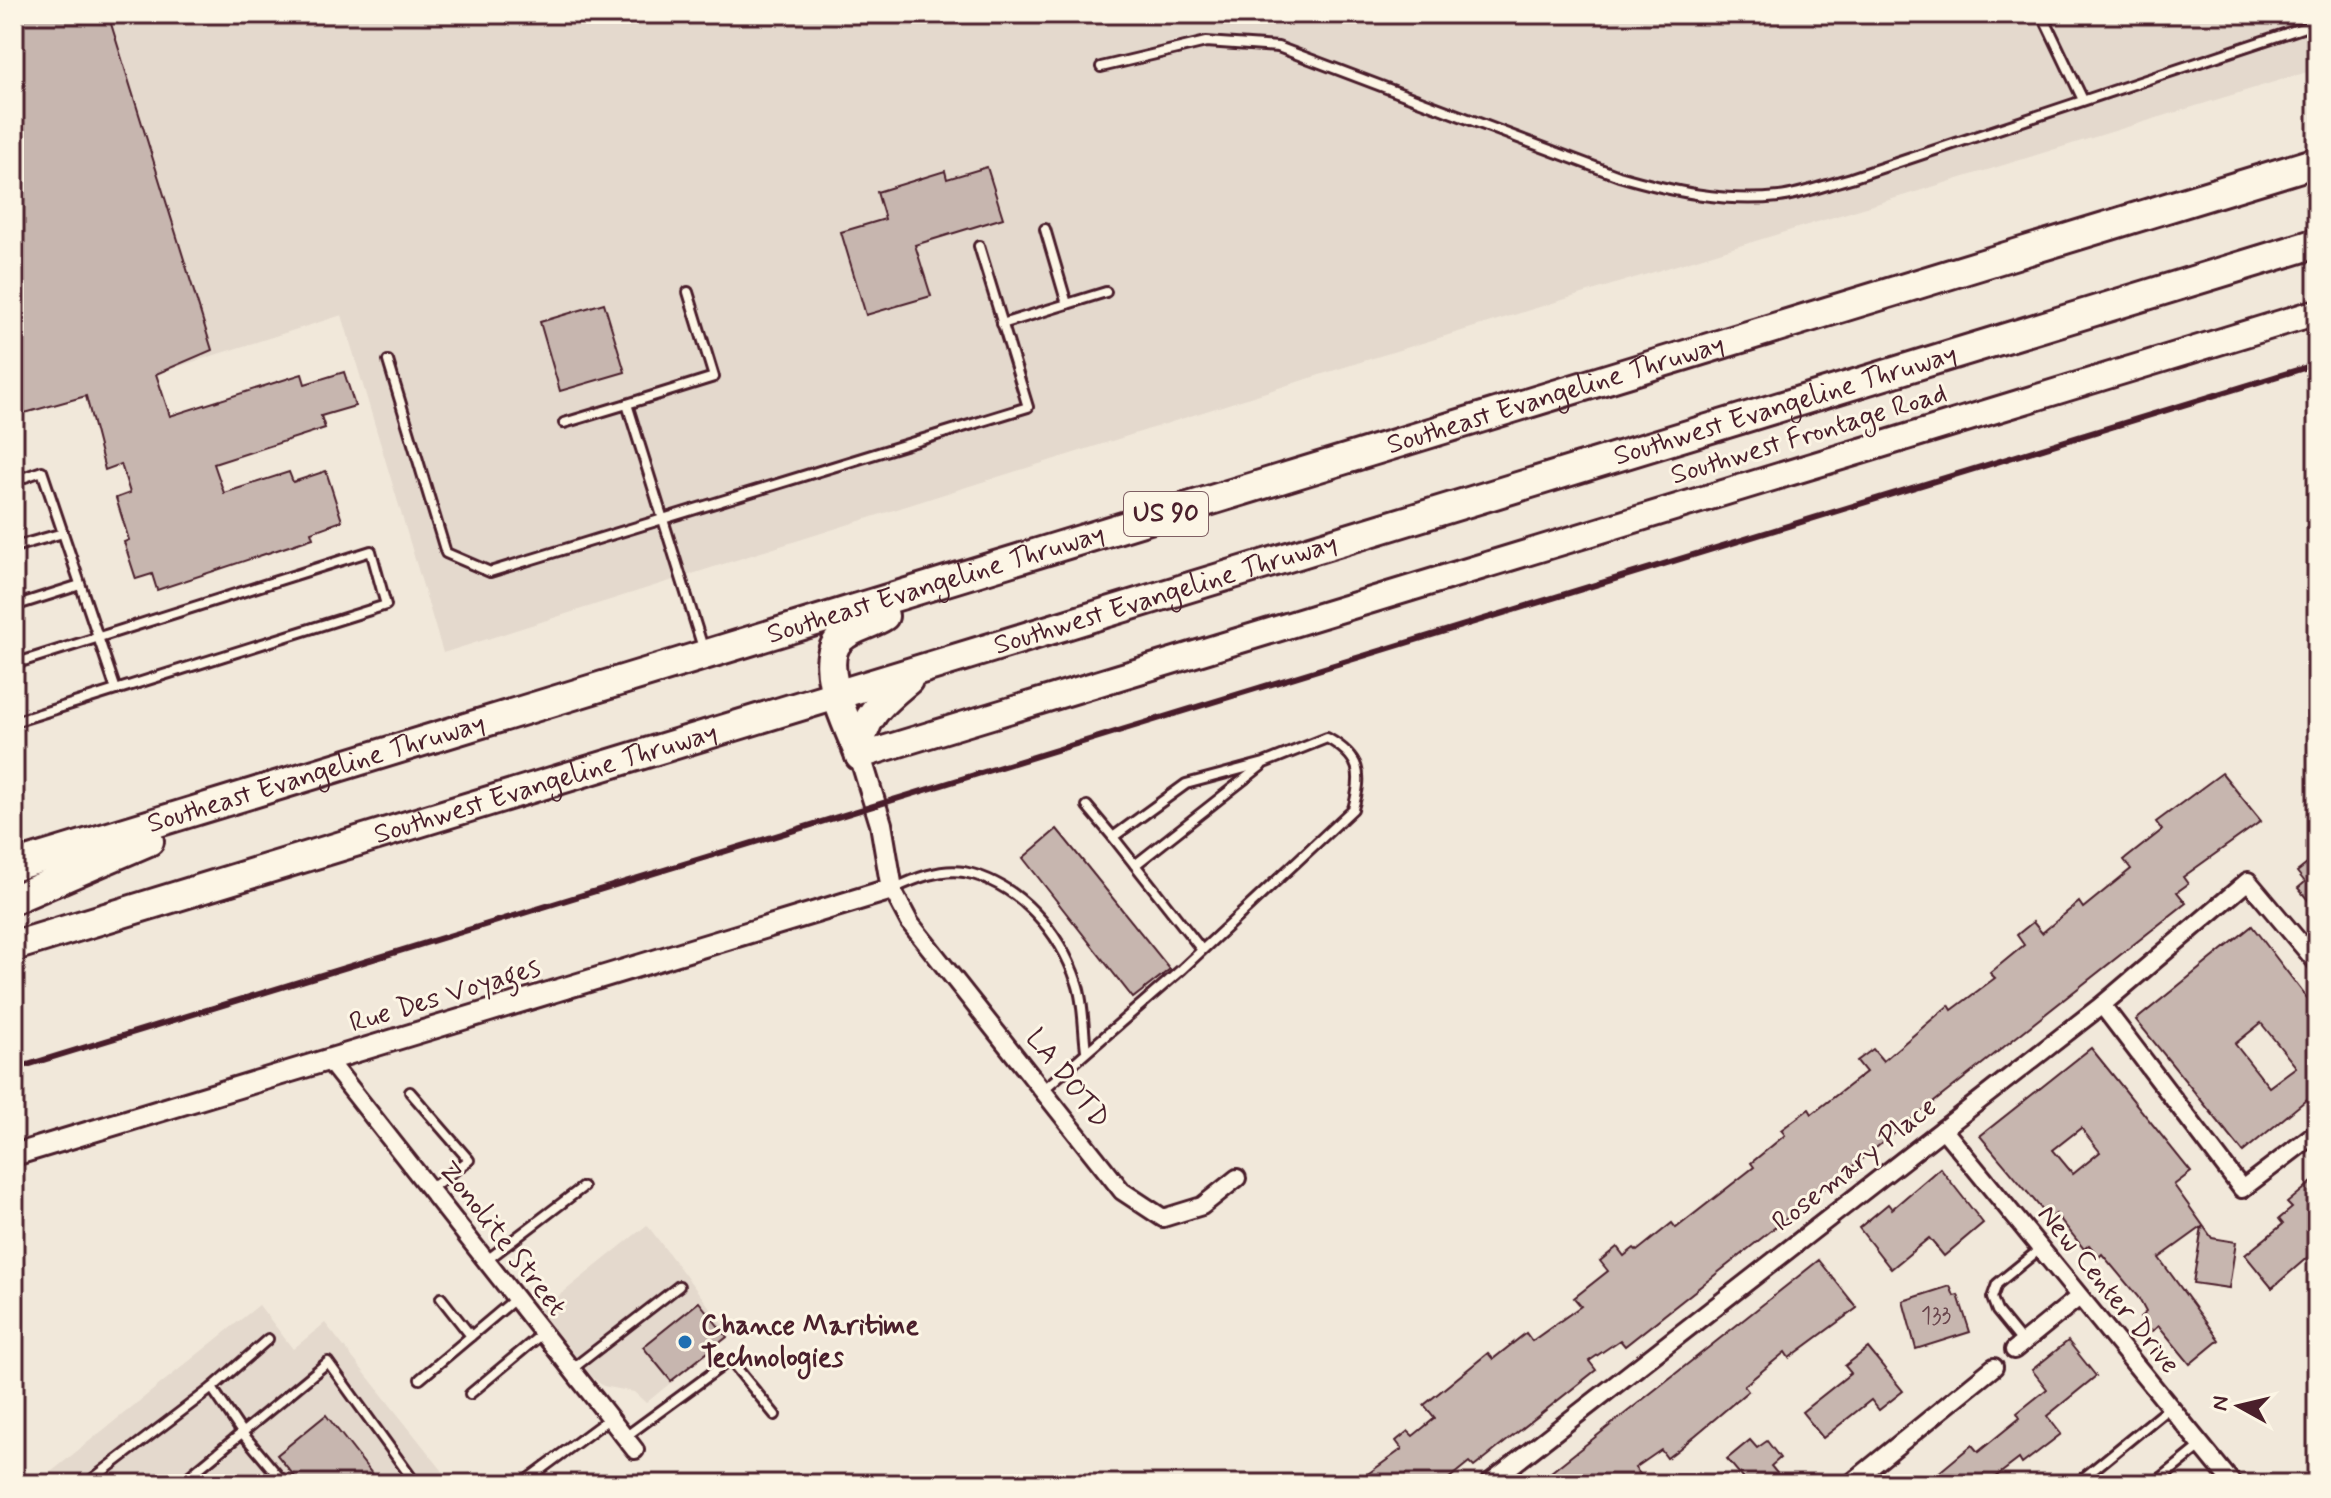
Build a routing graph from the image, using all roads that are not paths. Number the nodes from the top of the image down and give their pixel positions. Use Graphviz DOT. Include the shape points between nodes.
graph roads {
  1 [pos="2042,14"];
  2 [pos="2317,23"];
  3 [pos="1101,67"];
  4 [pos="2083,100"];
  5 [pos="2317,162"];
  6 [pos="1045,229"];
  7 [pos="2317,243"];
  8 [pos="979,246"];
  9 [pos="688,292"];
  10 [pos="1106,292"];
  11 [pos="1067,304"];
  12 [pos="2317,312"];
  13 [pos="1002,324"];
  14 [pos="388,361"];
  15 [pos="627,404"];
  16 [pos="564,423"];
  17 [pos="14,481"];
  18 [pos="663,518"];
  19 [pos="63,533"];
  20 [pos="14,547"];
  21 [pos="80,585"];
  22 [pos="915,590"];
  23 [pos="14,606"];
  24 [pos="97,638"];
  25 [pos="706,656"];
  26 [pos="14,664"];
  27 [pos="919,672"];
  28 [pos="116,690"];
  29 [pos="838,696"];
  30 [pos="14,722"];
  31 [pos="860,756"];
  32 [pos="1264,763"];
  33 [pos="248,796"];
  34 [pos="1087,806"];
  35 [pos="1113,837"];
  36 [pos="1135,865"];
  37 [pos="14,866"];
  38 [pos="892,889"];
  39 [pos="14,899"];
  40 [pos="14,946"];
  41 [pos="1202,950"];
  42 [pos="2317,963"];
  43 [pos="2102,1005"];
  44 [pos="1086,1050"];
  45 [pos="329,1061"];
  46 [pos="1042,1091"];
  47 [pos="410,1092"];
  48 [pos="1943,1129"];
  49 [pos="2317,1132"];
  50 [pos="14,1155"];
  51 [pos="1237,1178"];
  52 [pos="583,1187"];
  53 [pos="430,1189"];
  54 [pos="2040,1249"];
  55 [pos="486,1261"];
  56 [pos="679,1286"];
  57 [pos="2079,1297"];
  58 [pos="441,1298"];
  59 [pos="516,1299"];
  60 [pos="543,1333"];
  61 [pos="471,1336"];
  62 [pos="268,1339"];
  63 [pos="2019,1346"];
  64 [pos="1994,1367"];
  65 [pos="572,1369"];
  66 [pos="420,1379"];
  67 [pos="212,1388"];
  68 [pos="470,1394"];
  69 [pos="2170,1407"];
  70 [pos="775,1415"];
  71 [pos="610,1418"];
  72 [pos="243,1434"];
  73 [pos="630,1443"];
  74 [pos="2202,1446"];
  75 [pos="86,1484"];
  76 [pos="180,1484"];
  77 [pos="285,1484"];
  78 [pos="416,1484"];
  79 [pos="521,1484"];
  80 [pos="1488,1484"];
  81 [pos="1850,1484"];
  82 [pos="2076,1484"];
  83 [pos="2154,1484"];
  84 [pos="2233,1484"];
  1 -- 4 [label="lane"];
  2 -- 4 [label="lane"];
  3 -- 4 [label="lane" via="1206,42 1278,47 1619,176 1675,192 1728,198 1781,197 1851,178"];
  5 -- 22 [label="highway, Southeast Evangeline Thruway / US 90"];
  6 -- 11 [label="lane"];
  7 -- 27 [label="highway, Southwest Evangeline Thruway"];
  8 -- 13 [label="lane"];
  9 -- 15 [label="lane" via="714,377"];
  10 -- 11 [label="lane"];
  11 -- 13 [label="lane"];
  12 -- 31 [label="main road, Southwest Frontage Road"];
  13 -- 18 [label="lane" via="1028,407"];
  14 -- 18 [label="lane" via="446,553 490,572"];
  15 -- 16 [label="lane"];
  15 -- 18 [label="lane"];
  17 -- 19 [label="lane" via="42,471"];
  18 -- 25 [label="lane"];
  19 -- 20 [label="lane"];
  19 -- 21 [label="lane"];
  21 -- 23 [label="lane"];
  21 -- 24 [label="lane"];
  22 -- 25 [label="highway, Southeast Evangeline Thruway / US 90"];
  22 -- 29 [label="highway" via="881,619 852,630 835,645 830,667"];
  24 -- 26 [label="lane"];
  24 -- 28 [label="lane"];
  24 -- 28 [label="lane" via="371,551 386,605"];
  25 -- 33 [label="highway, Southeast Evangeline Thruway / US 90"];
  27 -- 29 [label="highway, Southwest Evangeline Thruway"];
  27 -- 31 [label="highway" via="875,710 862,731"];
  28 -- 30 [label="lane"];
  29 -- 31 [label="highway"];
  29 -- 40 [label="highway, Southwest Evangeline Thruway"];
  31 -- 38 [label="street" via="881,824"];
  32 -- 35 [label="lane" via="1186,784"];
  32 -- 36 [label="lane"];
  32 -- 41 [label="lane" via="1327,738 1346,748 1358,766 1353,809"];
  33 -- 37 [label="highway, Southeast Evangeline Thruway / US 90"];
  33 -- 39 [label="highway"];
  34 -- 35 [label="lane"];
  35 -- 36 [label="lane"];
  36 -- 41 [label="lane"];
  38 -- 44 [label="lane" via="920,876 963,872 1019,896 1049,927 1078,984"];
  38 -- 45 [label="street, Rue Des Voyages"];
  38 -- 46 [label="street, LA DOTD" via="910,923"];
  41 -- 44 [label="lane"];
  42 -- 43 [label="street, Rosemary Place" via="2248,881"];
  43 -- 48 [label="street, Rosemary Place"];
  43 -- 49 [label="street" via="2242,1189"];
  44 -- 46 [label="lane"];
  45 -- 50 [label="street, Rue Des Voyages"];
  45 -- 53 [label="street, Zonolite Street"];
  46 -- 51 [label="street, LA DOTD" via="1122,1191 1163,1218 1202,1206"];
  47 -- 53 [label="lane" via="469,1160"];
  48 -- 54 [label="street, New Center Drive"];
  48 -- 80 [label="street, Rosemary Place"];
  52 -- 55 [label="lane"];
  53 -- 55 [label="street, Zonolite Street"];
  54 -- 57 [label="street, New Center Drive"];
  54 -- 63 [label="lane" via="1997,1284 1992,1298"];
  55 -- 59 [label="street, Zonolite Street"];
  56 -- 65 [label="lane"];
  57 -- 63 [label="street"];
  57 -- 69 [label="street, New Center Drive"];
  58 -- 61 [label="lane"];
  59 -- 60 [label="street, Zonolite Street"];
  59 -- 61 [label="lane"];
  60 -- 65 [label="street, Zonolite Street"];
  60 -- 68 [label="lane"];
  61 -- 66 [label="lane"];
  62 -- 67 [label="lane"];
  64 -- 81 [label="street"];
  65 -- 71 [label="street, Zonolite Street"];
  67 -- 72 [label="lane"];
  67 -- 75 [label="lane"];
  69 -- 74 [label="street, New Center Drive"];
  69 -- 82 [label="lane"];
  70 -- 73 [label="lane" via="730,1360"];
  71 -- 73 [label="street, Zonolite Street"];
  71 -- 79 [label="lane"];
  72 -- 76 [label="lane"];
  72 -- 77 [label="lane"];
  72 -- 78 [label="lane" via="328,1362"];
  74 -- 83 [label="lane"];
  74 -- 84 [label="street, New Center Drive"];
}
